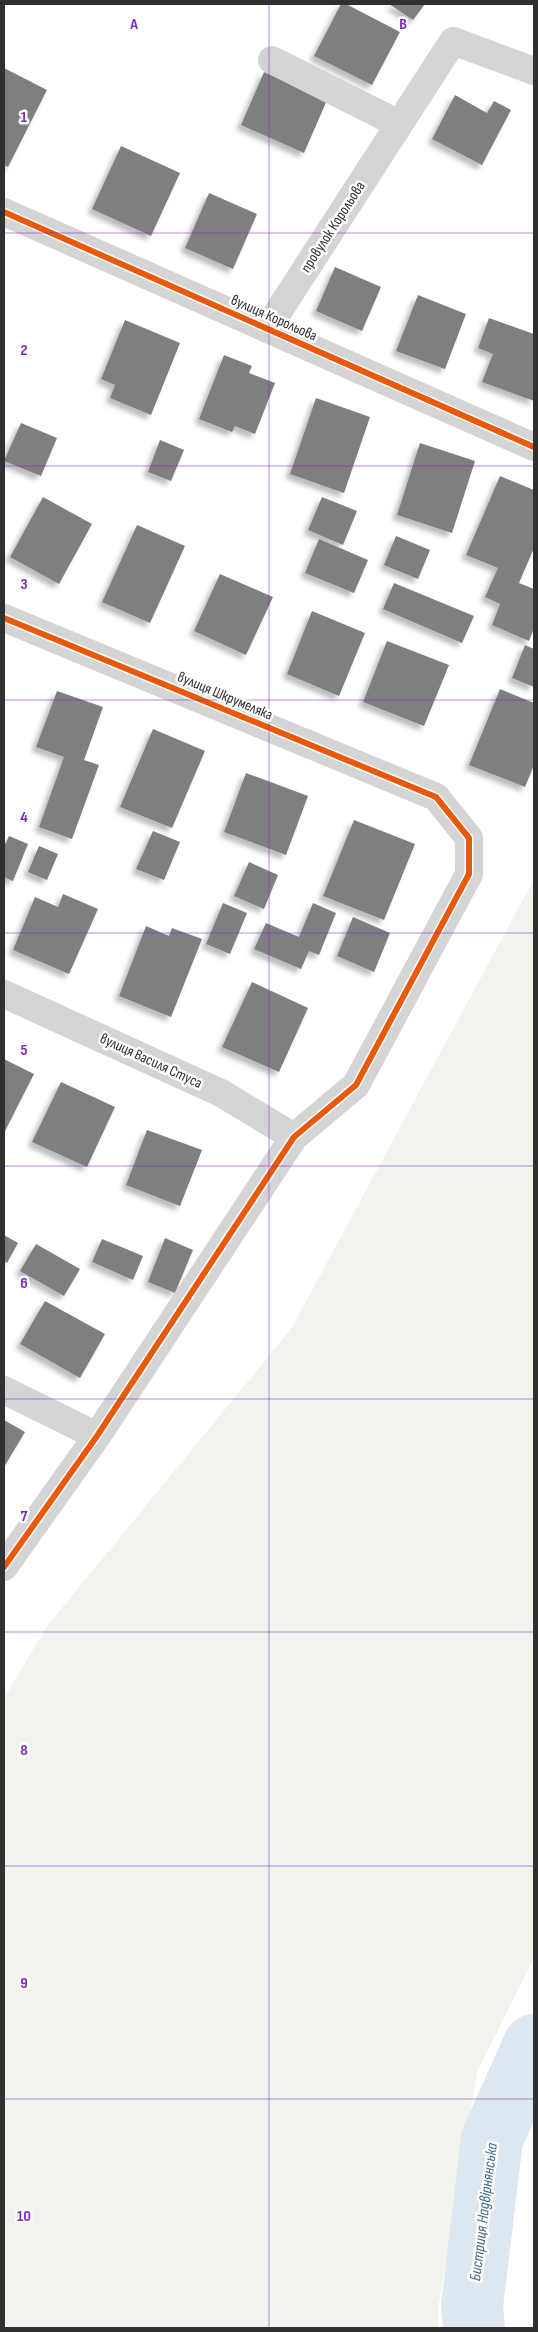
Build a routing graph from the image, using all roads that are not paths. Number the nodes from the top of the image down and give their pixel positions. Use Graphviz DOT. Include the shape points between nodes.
graph roads {
  1 [pos="272,60"];
  2 [pos="534,71"];
  3 [pos="400,124"];
  4 [pos="4,212"];
  5 [pos="267,329"];
  6 [pos="534,446"];
  7 [pos="4,618"];
  8 [pos="4,994"];
  9 [pos="294,1137"];
  10 [pos="4,1390"];
  11 [pos="97,1436"];
  12 [pos="4,1567"];
  1 -- 3 [label="street"];
  2 -- 3 [label="street, провулок Корольова" via="453,41"];
  3 -- 5 [label="street, провулок Корольова"];
  4 -- 5 [label="street, вулиця Корольова"];
  5 -- 6 [label="street, вулиця Корольова"];
  7 -- 9 [label="street, вулиця Шкрумеляка" via="436,797 469,838 468,874 356,1085"];
  8 -- 9 [label="street, вулиця Василя Стуса" via="220,1093"];
  9 -- 11 [label="street"];
  10 -- 11 [label="street"];
  11 -- 12 [label="street"];
}
